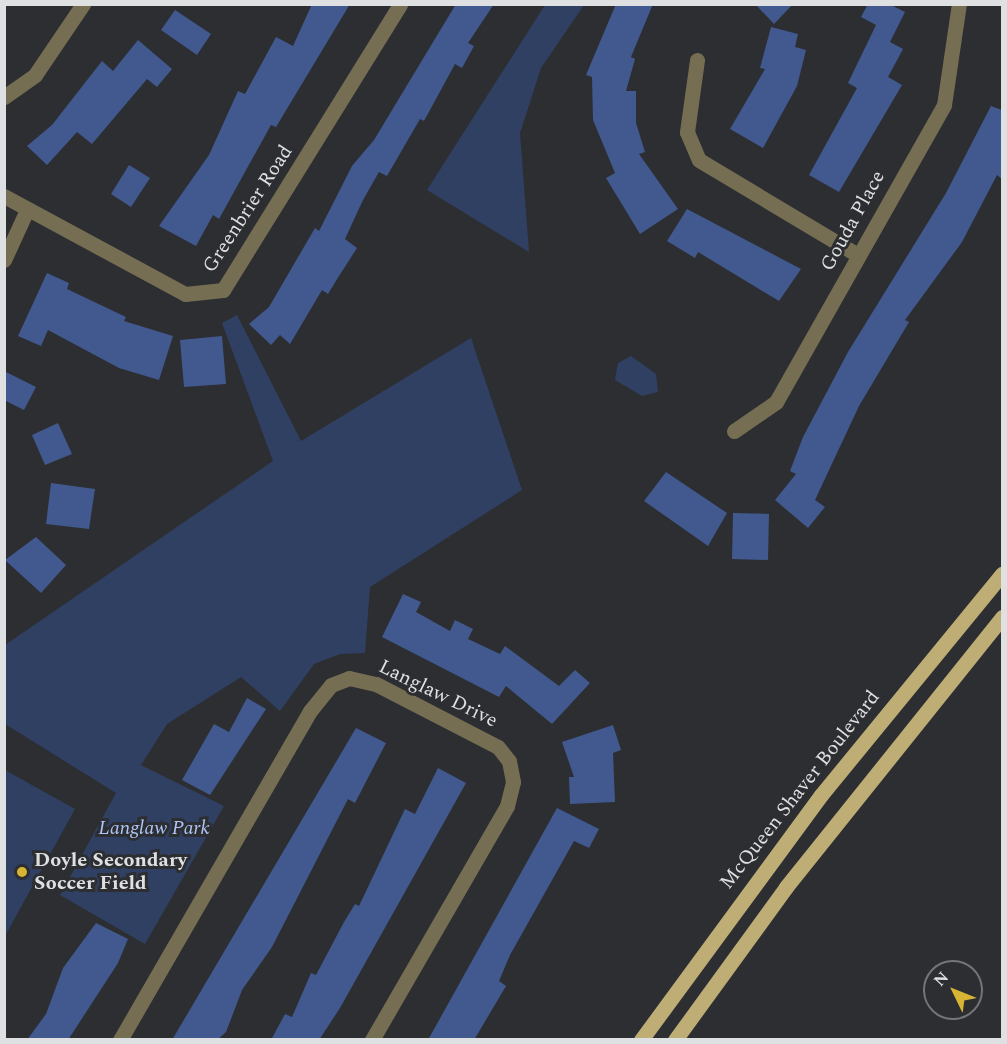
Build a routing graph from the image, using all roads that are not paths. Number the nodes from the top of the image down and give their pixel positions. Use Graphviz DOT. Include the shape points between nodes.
graph roads {
  1 [pos="83,4"];
  2 [pos="400,4"];
  3 [pos="959,4"];
  4 [pos="697,60"];
  5 [pos="4,97"];
  6 [pos="4,196"];
  7 [pos="26,212"];
  8 [pos="858,255"];
  9 [pos="4,260"];
  10 [pos="734,431"];
  11 [pos="1002,574"];
  12 [pos="1002,617"];
  13 [pos="120,1040"];
  14 [pos="372,1040"];
  15 [pos="641,1040"];
  16 [pos="675,1040"];
  1 -- 5 [label="street" via="35,75"];
  2 -- 7 [label="street, Greenbrier Road" via="223,290 185,294"];
  3 -- 8 [label="street, Gouda Place" via="944,105"];
  4 -- 8 [label="street" via="687,132 699,160"];
  6 -- 7 [label="street, Greenbrier Road"];
  7 -- 9 [label="street"];
  8 -- 10 [label="street, Gouda Place" via="776,402"];
  11 -- 15 [label="main road, McQueen Shaver Boulevard" via="821,795"];
  12 -- 16 [label="main road" via="786,887"];
  13 -- 14 [label="street, Langlaw Drive" via="310,711 331,685 348,678 376,684 498,747 509,761 513,782 507,806"];
}
